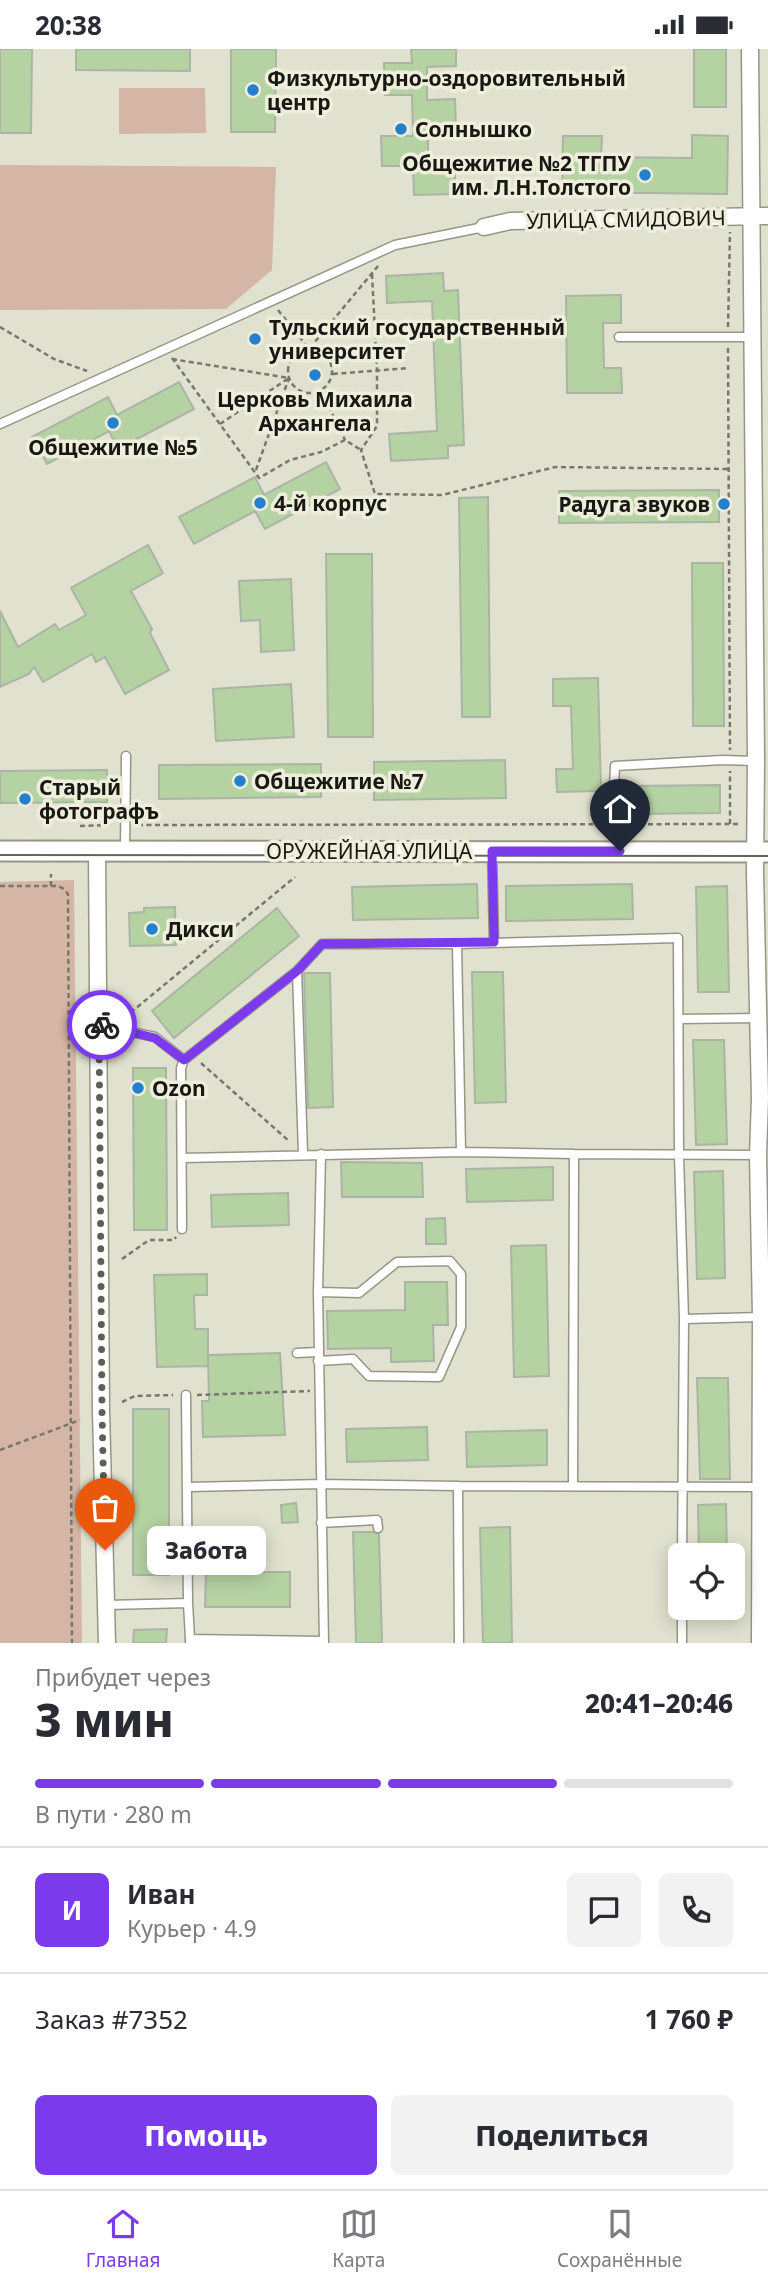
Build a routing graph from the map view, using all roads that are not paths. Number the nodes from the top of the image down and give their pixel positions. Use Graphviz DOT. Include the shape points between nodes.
graph roads {
  1 [pos="750,49"];
  2 [pos="750,216"];
  3 [pos="768,216"];
  4 [pos="484,227"];
  5 [pos="618,337"];
  6 [pos="751,337"];
  7 [pos="0,424"];
  8 [pos="126,756"];
  9 [pos="756,761"];
  10 [pos="613,810"];
  11 [pos="0,851"];
  12 [pos="97,851"];
  13 [pos="125,851"];
  14 [pos="492,851"];
  15 [pos="762,852"];
  16 [pos="494,942"];
  17 [pos="457,944"];
  18 [pos="297,971"];
  19 [pos="759,1018"];
  20 [pos="679,1019"];
  21 [pos="99,1025"];
  22 [pos="188,1057"];
  23 [pos="764,1097"];
  24 [pos="461,1152"];
  25 [pos="303,1154"];
  26 [pos="321,1154"];
  27 [pos="573,1154"];
  28 [pos="679,1155"];
  29 [pos="758,1155"];
  30 [pos="182,1158"];
  31 [pos="182,1229"];
  32 [pos="318,1292"];
  33 [pos="764,1317"];
  34 [pos="684,1319"];
  35 [pos="297,1353"];
  36 [pos="318,1357"];
  37 [pos="186,1395"];
  38 [pos="321,1484"];
  39 [pos="458,1486"];
  40 [pos="573,1486"];
  41 [pos="188,1487"];
  42 [pos="682,1487"];
  43 [pos="760,1487"];
  44 [pos="321,1523"];
  45 [pos="378,1528"];
  46 [pos="764,1541"];
  47 [pos="682,1543"];
  48 [pos="188,1602"];
  49 [pos="107,1605"];
  50 [pos="682,1620"];
  51 [pos="190,1641"];
  52 [pos="324,1642"];
  53 [pos="107,1643"];
  54 [pos="459,1643"];
  55 [pos="682,1643"];
  56 [pos="760,1643"];
  1 -- 2 [label="street"];
  2 -- 3 [label="street, УЛИЦА СМИДОВИЧ"];
  2 -- 4 [label="street, УЛИЦА СМИДОВИЧ" via="510,221"];
  2 -- 6 [label="street"];
  4 -- 7 [label="lane" via="395,245"];
  5 -- 6 [label="lane"];
  6 -- 9 [label="street"];
  8 -- 13 [label="lane"];
  9 -- 10 [label="lane" via="615,766"];
  9 -- 15 [label="street"];
  11 -- 12 [label="street, ОРУЖЕЙНАЯ УЛИЦА"];
  12 -- 13 [label="street, ОРУЖЕЙНАЯ УЛИЦА"];
  12 -- 21 [label="street"];
  13 -- 14 [label="street, ОРУЖЕЙНАЯ УЛИЦА"];
  14 -- 15 [label="street, ОРУЖЕЙНАЯ УЛИЦА"];
  14 -- 16 [label="lane"];
  15 -- 19 [label="street"];
  16 -- 17 [label="lane"];
  16 -- 20 [label="lane" via="678,938"];
  17 -- 18 [label="lane" via="322,944"];
  17 -- 24 [label="lane"];
  18 -- 22 [label="lane"];
  18 -- 25 [label="lane"];
  19 -- 20 [label="lane"];
  19 -- 23 [label="street"];
  20 -- 28 [label="lane"];
  21 -- 22 [label="lane" via="155,1038"];
  21 -- 49 [label="street"];
  22 -- 30 [label="lane" via="181,1069"];
  23 -- 29 [label="street"];
  24 -- 26 [label="lane"];
  24 -- 27 [label="lane"];
  25 -- 26 [label="lane"];
  25 -- 30 [label="lane"];
  26 -- 32 [label="lane"];
  27 -- 28 [label="lane"];
  27 -- 40 [label="lane"];
  28 -- 29 [label="lane"];
  28 -- 34 [label="lane"];
  29 -- 33 [label="street"];
  30 -- 31 [label="lane"];
  32 -- 36 [label="lane"];
  32 -- 36 [label="lane" via="359,1293 397,1262 450,1261 461,1274 461,1327 439,1377 369,1376 353,1359"];
  33 -- 34 [label="lane"];
  33 -- 43 [label="street"];
  34 -- 42 [label="lane"];
  35 -- 36 [label="lane"];
  36 -- 38 [label="lane"];
  37 -- 41 [label="lane"];
  38 -- 39 [label="lane"];
  38 -- 41 [label="lane"];
  38 -- 44 [label="lane"];
  39 -- 40 [label="lane"];
  39 -- 54 [label="lane"];
  40 -- 42 [label="lane"];
  41 -- 48 [label="lane"];
  42 -- 43 [label="lane"];
  42 -- 47 [label="lane"];
  43 -- 46 [label="street"];
  44 -- 45 [label="lane" via="377,1520"];
  44 -- 52 [label="lane"];
  46 -- 56 [label="street"];
  48 -- 49 [label="lane"];
  48 -- 51 [label="lane"];
  49 -- 53 [label="street"];
  50 -- 55 [label="lane"];
  51 -- 52 [label="lane"];
}
